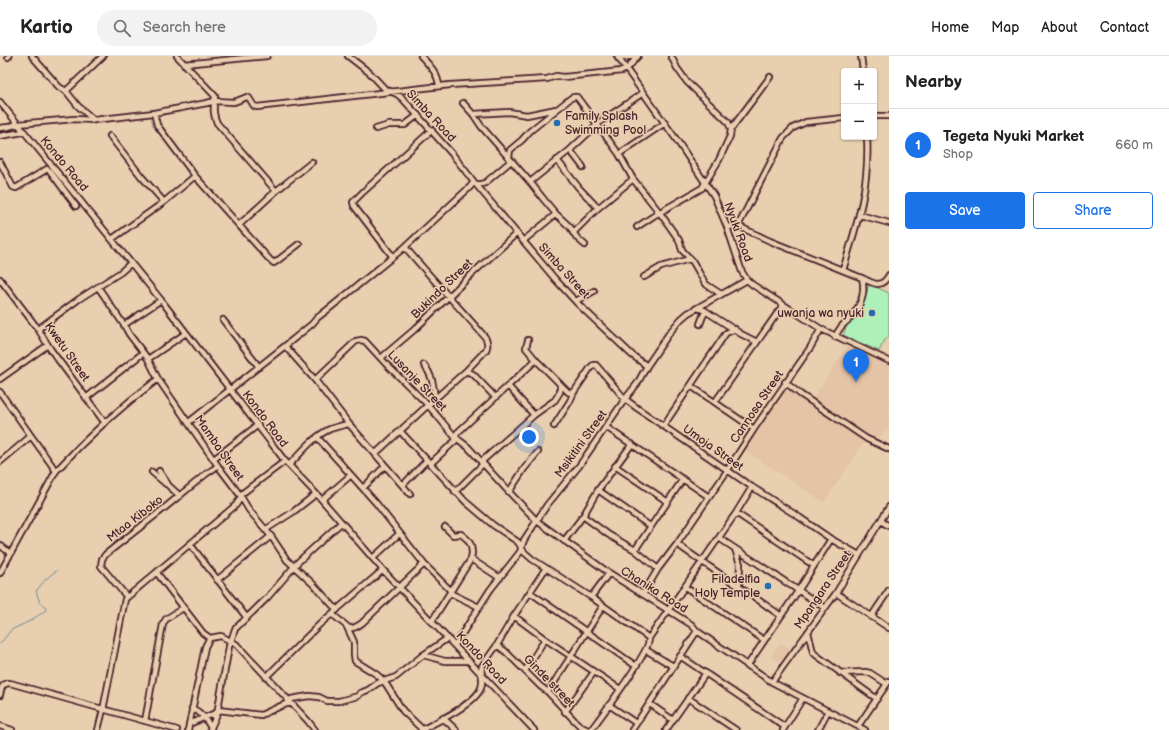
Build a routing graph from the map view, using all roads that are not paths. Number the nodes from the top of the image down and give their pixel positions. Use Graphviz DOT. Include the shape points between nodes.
graph roads {
  1 [pos="32,56"];
  2 [pos="103,56"];
  3 [pos="177,56"];
  4 [pos="259,56"];
  5 [pos="267,56"];
  6 [pos="348,56"];
  7 [pos="421,56"];
  8 [pos="638,56"];
  9 [pos="671,56"];
  10 [pos="861,56"];
  11 [pos="618,57"];
  12 [pos="184,64"];
  13 [pos="863,68"];
  14 [pos="627,69"];
  15 [pos="770,77"];
  16 [pos="439,86"];
  17 [pos="66,91"];
  18 [pos="391,91"];
  19 [pos="643,93"];
  20 [pos="215,101"];
  21 [pos="0,102"];
  22 [pos="463,103"];
  23 [pos="558,108"];
  24 [pos="154,113"];
  25 [pos="473,114"];
  26 [pos="418,115"];
  27 [pos="877,116"];
  28 [pos="889,116"];
  29 [pos="841,118"];
  30 [pos="94,120"];
  31 [pos="665,123"];
  32 [pos="18,124"];
  33 [pos="597,125"];
  34 [pos="0,128"];
  35 [pos="376,129"];
  36 [pos="731,129"];
  37 [pos="432,130"];
  38 [pos="23,132"];
  39 [pos="0,136"];
  40 [pos="110,136"];
  41 [pos="867,140"];
  42 [pos="570,150"];
  43 [pos="619,154"];
  44 [pos="510,160"];
  45 [pos="557,160"];
  46 [pos="0,162"];
  47 [pos="312,162"];
  48 [pos="583,167"];
  49 [pos="195,176"];
  50 [pos="634,179"];
  51 [pos="530,182"];
  52 [pos="705,182"];
  53 [pos="475,184"];
  54 [pos="276,191"];
  55 [pos="164,202"];
  56 [pos="76,206"];
  57 [pos="598,208"];
  58 [pos="660,213"];
  59 [pos="556,214"];
  60 [pos="860,215"];
  61 [pos="889,223"];
  62 [pos="239,225"];
  63 [pos="738,226"];
  64 [pos="637,227"];
  65 [pos="727,227"];
  66 [pos="573,232"];
  67 [pos="517,233"];
  68 [pos="112,239"];
  69 [pos="523,241"];
  70 [pos="299,244"];
  71 [pos="585,245"];
  72 [pos="405,247"];
  73 [pos="393,257"];
  74 [pos="690,259"];
  75 [pos="131,263"];
  76 [pos="843,270"];
  77 [pos="889,275"];
  78 [pos="644,277"];
  79 [pos="862,278"];
  80 [pos="0,279"];
  81 [pos="747,280"];
  82 [pos="98,287"];
  83 [pos="594,291"];
  84 [pos="722,294"];
  85 [pos="449,296"];
  86 [pos="161,300"];
  87 [pos="576,301"];
  88 [pos="783,305"];
  89 [pos="697,308"];
  90 [pos="706,311"];
  91 [pos="223,320"];
  92 [pos="700,324"];
  93 [pos="124,325"];
  94 [pos="38,329"];
  95 [pos="736,329"];
  96 [pos="821,329"];
  97 [pos="186,333"];
  98 [pos="835,336"];
  99 [pos="528,340"];
  100 [pos="757,342"];
  101 [pos="48,345"];
  102 [pos="285,346"];
  103 [pos="143,353"];
  104 [pos="381,358"];
  105 [pos="148,359"];
  106 [pos="536,360"];
  107 [pos="889,361"];
  108 [pos="424,365"];
  109 [pos="647,366"];
  110 [pos="259,367"];
  111 [pos="466,371"];
  112 [pos="0,379"];
  113 [pos="158,379"];
  114 [pos="315,380"];
  115 [pos="785,382"];
  116 [pos="560,384"];
  117 [pos="508,386"];
  118 [pos="691,386"];
  119 [pos="230,390"];
  120 [pos="0,392"];
  121 [pos="574,392"];
  122 [pos="495,397"];
  123 [pos="86,398"];
  124 [pos="435,398"];
  125 [pos="625,399"];
  126 [pos="715,402"];
  127 [pos="428,405"];
  128 [pos="534,415"];
  129 [pos="189,422"];
  130 [pos="105,424"];
  131 [pos="349,424"];
  132 [pos="258,425"];
  133 [pos="664,425"];
  134 [pos="554,426"];
  135 [pos="606,427"];
  136 [pos="754,429"];
  137 [pos="400,431"];
  138 [pos="31,436"];
  139 [pos="317,437"];
  140 [pos="455,437"];
  141 [pos="632,444"];
  142 [pos="889,449"];
  143 [pos="538,452"];
  144 [pos="375,454"];
  145 [pos="214,459"];
  146 [pos="0,462"];
  147 [pos="429,462"];
  148 [pos="287,463"];
  149 [pos="482,463"];
  150 [pos="218,466"];
  151 [pos="385,466"];
  152 [pos="615,466"];
  153 [pos="727,470"];
  154 [pos="56,471"];
  155 [pos="159,471"];
  156 [pos="152,472"];
  157 [pos="351,475"];
  158 [pos="683,479"];
  159 [pos="403,485"];
  160 [pos="169,486"];
  161 [pos="752,487"];
  162 [pos="363,488"];
  163 [pos="598,490"];
  164 [pos="455,492"];
  165 [pos="509,492"];
  166 [pos="316,494"];
  167 [pos="410,494"];
  168 [pos="180,496"];
  169 [pos="241,496"];
  170 [pos="709,497"];
  171 [pos="322,500"];
  172 [pos="668,502"];
  173 [pos="889,507"];
  174 [pos="736,513"];
  175 [pos="583,516"];
  176 [pos="537,521"];
  177 [pos="881,521"];
  178 [pos="341,523"];
  179 [pos="650,526"];
  180 [pos="889,526"];
  181 [pos="445,527"];
  182 [pos="265,530"];
  183 [pos="400,534"];
  184 [pos="271,536"];
  185 [pos="719,538"];
  186 [pos="831,539"];
  187 [pos="564,541"];
  188 [pos="190,544"];
  189 [pos="677,544"];
  190 [pos="0,545"];
  191 [pos="522,547"];
  192 [pos="735,549"];
  193 [pos="635,550"];
  194 [pos="11,554"];
  195 [pos="859,555"];
  196 [pos="373,558"];
  197 [pos="471,559"];
  198 [pos="702,562"];
  199 [pos="424,564"];
  200 [pos="814,565"];
  201 [pos="294,566"];
  202 [pos="546,568"];
  203 [pos="658,569"];
  204 [pos="383,570"];
  205 [pos="0,573"];
  206 [pos="157,573"];
  207 [pos="609,573"];
  208 [pos="500,578"];
  209 [pos="217,580"];
  210 [pos="399,586"];
  211 [pos="739,586"];
  212 [pos="685,587"];
  213 [pos="889,590"];
  214 [pos="798,591"];
  215 [pos="450,592"];
  216 [pos="531,593"];
  217 [pos="836,593"];
  218 [pos="643,594"];
  219 [pos="127,597"];
  220 [pos="590,597"];
  221 [pos="603,606"];
  222 [pos="183,608"];
  223 [pos="479,608"];
  224 [pos="825,608"];
  225 [pos="337,610"];
  226 [pos="668,611"];
  227 [pos="332,614"];
  228 [pos="514,616"];
  229 [pos="780,616"];
  230 [pos="871,617"];
  231 [pos="247,618"];
  232 [pos="432,621"];
  233 [pos="347,627"];
  234 [pos="889,628"];
  235 [pos="697,631"];
  236 [pos="588,632"];
  237 [pos="808,632"];
  238 [pos="210,638"];
  239 [pos="448,638"];
  240 [pos="649,638"];
  241 [pos="545,639"];
  242 [pos="764,640"];
  243 [pos="231,641"];
  244 [pos="455,645"];
  245 [pos="497,645"];
  246 [pos="646,650"];
  247 [pos="423,655"];
  248 [pos="571,656"];
  249 [pos="680,656"];
  250 [pos="469,661"];
  251 [pos="636,666"];
  252 [pos="674,666"];
  253 [pos="747,666"];
  254 [pos="525,671"];
  255 [pos="594,672"];
  256 [pos="481,673"];
  257 [pos="706,673"];
  258 [pos="840,673"];
  259 [pos="266,677"];
  260 [pos="384,681"];
  261 [pos="772,682"];
  262 [pos="888,683"];
  263 [pos="620,689"];
  264 [pos="548,692"];
  265 [pos="0,695"];
  266 [pos="688,698"];
  267 [pos="802,698"];
  268 [pos="877,699"];
  269 [pos="290,702"];
  270 [pos="650,704"];
  271 [pos="609,705"];
  272 [pos="192,708"];
  273 [pos="103,710"];
  274 [pos="218,711"];
  275 [pos="828,711"];
  276 [pos="565,712"];
  277 [pos="205,717"];
  278 [pos="444,718"];
  279 [pos="673,720"];
  280 [pos="145,721"];
  281 [pos="636,723"];
  282 [pos="189,724"];
  283 [pos="0,726"];
  284 [pos="858,726"];
  285 [pos="210,729"];
  286 [pos="784,729"];
  287 [pos="11,730"];
  288 [pos="98,730"];
  289 [pos="177,730"];
  290 [pos="188,730"];
  291 [pos="315,730"];
  292 [pos="422,730"];
  293 [pos="456,730"];
  294 [pos="534,730"];
  295 [pos="589,730"];
  296 [pos="632,730"];
  297 [pos="666,730"];
  298 [pos="736,730"];
  299 [pos="818,730"];
  300 [pos="864,730"];
  1 -- 17 [label="street" via="59,87"];
  2 -- 17 [label="street"];
  3 -- 12 [label="street"];
  4 -- 5 [label="street"];
  4 -- 12 [label="street"];
  6 -- 18 [label="street, Simba Road" via="370,73 384,89"];
  7 -- 16 [label="street" via="433,70"];
  8 -- 11 [label="street"];
  8 -- 14 [label="street"];
  9 -- 36 [label="street" via="687,82 728,122"];
  10 -- 13 [label="street"];
  11 -- 14 [label="street, Nyuki Road"];
  12 -- 20 [label="street" via="212,92"];
  14 -- 16 [label="street" via="613,73 556,76 547,79"];
  14 -- 19 [label="street, Nyuki Road"];
  15 -- 36 [label="street"];
  16 -- 18 [label="street"];
  17 -- 30 [label="street"];
  18 -- 20 [label="street" via="257,107 248,97 234,102"];
  18 -- 26 [label="street, Simba Road"];
  19 -- 31 [label="street, Nyuki Road"];
  19 -- 33 [label="street"];
  20 -- 24 [label="street"];
  20 -- 54 [label="street" via="214,115 220,127"];
  21 -- 32 [label="street, Kondo Road"];
  22 -- 25 [label="street"];
  23 -- 25 [label="street" via="527,115 509,112"];
  23 -- 33 [label="street" via="571,98 577,97"];
  23 -- 44 [label="street" via="510,150"];
  24 -- 30 [label="street"];
  24 -- 49 [label="street" via="157,125"];
  25 -- 44 [label="street"];
  26 -- 35 [label="street" via="404,125"];
  26 -- 37 [label="street, Simba Road"];
  27 -- 28 [label="street"];
  29 -- 63 [label="street" via="806,122 793,128 784,138"];
  30 -- 32 [label="street" via="74,119"];
  31 -- 43 [label="street"];
  31 -- 52 [label="street, Nyuki Road"];
  32 -- 34 [label="street"];
  32 -- 38 [label="street, Kondo Road"];
  33 -- 42 [label="street"];
  33 -- 43 [label="street"];
  36 -- 52 [label="street" via="719,160"];
  37 -- 53 [label="street, Simba Road"];
  37 -- 73 [label="street" via="353,202"];
  38 -- 39 [label="street"];
  38 -- 68 [label="street, Kondo Road"];
  40 -- 55 [label="street"];
  41 -- 60 [label="street" via="866,183"];
  42 -- 45 [label="street"];
  42 -- 48 [label="street"];
  43 -- 50 [label="street"];
  44 -- 51 [label="street"];
  44 -- 53 [label="street" via="484,183"];
  45 -- 51 [label="street"];
  45 -- 57 [label="street" via="578,188"];
  46 -- 56 [label="street" via="13,187 16,188 47,169"];
  47 -- 54 [label="street"];
  49 -- 55 [label="street"];
  49 -- 62 [label="street"];
  50 -- 57 [label="street"];
  50 -- 58 [label="street"];
  51 -- 59 [label="street"];
  52 -- 58 [label="street" via="702,188"];
  52 -- 65 [label="street, Nyuki Road"];
  53 -- 67 [label="street, Simba Street"];
  53 -- 72 [label="street"];
  54 -- 62 [label="street"];
  55 -- 68 [label="street"];
  57 -- 66 [label="street"];
  58 -- 64 [label="street"];
  58 -- 74 [label="street"];
  59 -- 66 [label="street"];
  59 -- 69 [label="street"];
  60 -- 61 [label="street"];
  60 -- 76 [label="street"];
  62 -- 70 [label="street" via="274,263"];
  63 -- 65 [label="street"];
  63 -- 76 [label="street"];
  65 -- 81 [label="street, Nyuki Road"];
  66 -- 71 [label="street"];
  67 -- 69 [label="street, Simba Street"];
  67 -- 85 [label="street, Bukindo Street"];
  68 -- 75 [label="street, Kondo Road"];
  69 -- 87 [label="street, Simba Street"];
  72 -- 73 [label="street"];
  72 -- 85 [label="street"];
  73 -- 102 [label="street"];
  74 -- 78 [label="street" via="661,266"];
  74 -- 84 [label="street" via="707,285"];
  75 -- 82 [label="street"];
  75 -- 86 [label="street, Kondo Road"];
  76 -- 79 [label="street"];
  77 -- 79 [label="street" via="877,285"];
  79 -- 98 [label="street" via="864,286 860,305"];
  80 -- 94 [label="street, Kwetu Street"];
  81 -- 84 [label="street, Msikitini Street"];
  81 -- 88 [label="street, Nyuki Road"];
  82 -- 93 [label="street, Mamba Street"];
  82 -- 94 [label="street"];
  83 -- 87 [label="street"];
  84 -- 89 [label="street, Msikitini Street"];
  85 -- 104 [label="street, Bukindo Street"];
  85 -- 111 [label="street" via="488,344 486,350"];
  86 -- 93 [label="street"];
  86 -- 97 [label="street, Kondo Road"];
  87 -- 109 [label="street, Simba Street" via="632,355"];
  88 -- 96 [label="street, Nyuki Road"];
  88 -- 100 [label="street"];
  89 -- 90 [label="street"];
  89 -- 109 [label="street, Msikitini Street" via="681,319"];
  90 -- 92 [label="street"];
  90 -- 95 [label="street"];
  91 -- 110 [label="street"];
  93 -- 103 [label="street, Mamba Street"];
  94 -- 101 [label="street, Kwetu Street"];
  95 -- 100 [label="street"];
  95 -- 118 [label="street" via="726,333"];
  96 -- 98 [label="street, Nyuki Road"];
  96 -- 115 [label="street, Cannosa Street"];
  97 -- 105 [label="street"];
  97 -- 119 [label="street, Kondo Road"];
  98 -- 107 [label="street, Nyuki Road"];
  99 -- 106 [label="street" via="526,348"];
  100 -- 126 [label="street"];
  101 -- 112 [label="street"];
  101 -- 123 [label="street, Kwetu Street"];
  102 -- 110 [label="street"];
  102 -- 114 [label="street"];
  103 -- 105 [label="street, Mamba Street"];
  103 -- 123 [label="street"];
  104 -- 114 [label="street, Lusanje Street" via="367,343 358,340"];
  104 -- 127 [label="street, Lusanje Street"];
  105 -- 113 [label="street, Mamba Street"];
  106 -- 116 [label="street"];
  106 -- 117 [label="street"];
  108 -- 124 [label="street" via="432,377"];
  109 -- 125 [label="street, Msikitini Street"];
  110 -- 119 [label="street"];
  111 -- 122 [label="street"];
  111 -- 124 [label="street"];
  113 -- 129 [label="street, Mamba Street"];
  113 -- 130 [label="street"];
  114 -- 131 [label="street"];
  115 -- 136 [label="street, Cannosa Street"];
  115 -- 142 [label="street" via="867,439"];
  116 -- 121 [label="street" via="569,393"];
  116 -- 128 [label="street" via="556,400"];
  117 -- 122 [label="street"];
  117 -- 128 [label="street"];
  118 -- 126 [label="street"];
  118 -- 133 [label="street"];
  119 -- 129 [label="street"];
  119 -- 132 [label="street, Kondo Road"];
  120 -- 138 [label="street"];
  121 -- 125 [label="street, Umoja Street" via="594,365"];
  121 -- 134 [label="street"];
  122 -- 140 [label="street"];
  123 -- 130 [label="street, Kwetu Street"];
  124 -- 127 [label="street"];
  125 -- 133 [label="street, Umoja Street"];
  125 -- 135 [label="street, Msikitini Street"];
  126 -- 136 [label="street"];
  127 -- 137 [label="street"];
  127 -- 140 [label="street, Lusanje Street"];
  128 -- 149 [label="street"];
  129 -- 145 [label="street, Mamba Street"];
  130 -- 154 [label="street"];
  131 -- 139 [label="street" via="330,429"];
  131 -- 144 [label="street"];
  132 -- 145 [label="street"];
  132 -- 148 [label="street, Kondo Road"];
  133 -- 153 [label="street, Umoja Street"];
  135 -- 141 [label="street"];
  135 -- 176 [label="street, Msikitini Street"];
  136 -- 153 [label="street, Cannosa Street"];
  137 -- 144 [label="street"];
  137 -- 147 [label="street"];
  138 -- 146 [label="street"];
  138 -- 154 [label="street"];
  139 -- 148 [label="street"];
  139 -- 157 [label="street"];
  140 -- 147 [label="street" via="455,441"];
  140 -- 149 [label="street, Chanika Road"];
  141 -- 152 [label="street"];
  141 -- 158 [label="street"];
  143 -- 165 [label="street"];
  144 -- 151 [label="street"];
  145 -- 150 [label="street, Mamba Street"];
  147 -- 159 [label="street"];
  147 -- 164 [label="street"];
  148 -- 166 [label="street, Kondo Road"];
  148 -- 169 [label="street"];
  149 -- 164 [label="street"];
  149 -- 165 [label="street, Chanika Road"];
  150 -- 168 [label="street, Mtaa Kiboko"];
  150 -- 169 [label="street, Mamba Street"];
  151 -- 159 [label="street"];
  151 -- 162 [label="street"];
  152 -- 163 [label="street"];
  152 -- 172 [label="street"];
  153 -- 161 [label="street, Umoja Street"];
  153 -- 170 [label="street, Cannosa Street"];
  154 -- 194 [label="street"];
  155 -- 160 [label="street"];
  156 -- 160 [label="street"];
  157 -- 162 [label="street"];
  157 -- 171 [label="street"];
  158 -- 170 [label="street"];
  158 -- 172 [label="street"];
  159 -- 167 [label="street"];
  160 -- 168 [label="street"];
  161 -- 174 [label="street"];
  161 -- 186 [label="street, Umoja Street"];
  162 -- 183 [label="street"];
  163 -- 175 [label="street"];
  163 -- 179 [label="street"];
  164 -- 191 [label="street"];
  165 -- 176 [label="street, Chanika Road"];
  166 -- 171 [label="street, Kondo Road"];
  166 -- 182 [label="street"];
  168 -- 219 [label="street, Mtaa Kiboko" via="102,559 101,566"];
  169 -- 182 [label="street, Mamba Street"];
  169 -- 188 [label="street" via="236,505"];
  170 -- 189 [label="street, Cannosa Street"];
  171 -- 178 [label="street, Kondo Road"];
  172 -- 179 [label="street"];
  173 -- 177 [label="street, Mpangara Street"];
  174 -- 185 [label="street"];
  174 -- 200 [label="street"];
  175 -- 187 [label="street"];
  175 -- 193 [label="street"];
  176 -- 187 [label="street, Chanika Road"];
  176 -- 191 [label="street, Msikitini Street"];
  177 -- 180 [label="street"];
  177 -- 195 [label="street, Mpangara Street"];
  178 -- 196 [label="street, Kondo Road"];
  178 -- 201 [label="street"];
  179 -- 193 [label="street"];
  181 -- 197 [label="street" via="453,535 461,534 470,542"];
  182 -- 184 [label="street, Mamba Street"];
  183 -- 196 [label="street"];
  183 -- 199 [label="street"];
  184 -- 201 [label="street, Mamba Street"];
  184 -- 209 [label="street"];
  185 -- 192 [label="street"];
  185 -- 198 [label="street"];
  186 -- 195 [label="street, Umoja Street"];
  186 -- 200 [label="street"];
  187 -- 207 [label="street, Chanika Road"];
  188 -- 206 [label="street"];
  188 -- 209 [label="street"];
  189 -- 198 [label="street"];
  189 -- 203 [label="street, Cannosa Street"];
  190 -- 194 [label="street"];
  191 -- 202 [label="street" via="532,559"];
  191 -- 208 [label="street, Msikitini Street"];
  192 -- 211 [label="street" via="740,564"];
  192 -- 214 [label="street"];
  193 -- 203 [label="street"];
  194 -- 205 [label="street"];
  195 -- 217 [label="street, Mpangara Street"];
  196 -- 204 [label="street, Kondo Road"];
  197 -- 208 [label="street"];
  197 -- 215 [label="street"];
  198 -- 211 [label="street"];
  198 -- 212 [label="street"];
  199 -- 210 [label="street"];
  199 -- 215 [label="street"];
  200 -- 214 [label="street"];
  201 -- 225 [label="street, Mamba Street"];
  201 -- 231 [label="street"];
  202 -- 216 [label="street"];
  202 -- 220 [label="street"];
  203 -- 218 [label="street, Cannosa Street"];
  204 -- 210 [label="street, Kondo Road"];
  204 -- 225 [label="street"];
  206 -- 219 [label="street"];
  206 -- 222 [label="street"];
  207 -- 218 [label="street, Chanika Road"];
  207 -- 220 [label="street"];
  208 -- 223 [label="street, Msikitini Street"];
  209 -- 231 [label="street"];
  210 -- 232 [label="street, Kondo Road"];
  210 -- 233 [label="street" via="358,626 352,629"];
  211 -- 229 [label="street"];
  212 -- 226 [label="street"];
  212 -- 242 [label="street"];
  213 -- 230 [label="street"];
  214 -- 224 [label="street"];
  214 -- 229 [label="street"];
  215 -- 223 [label="street"];
  215 -- 232 [label="street"];
  216 -- 228 [label="street"];
  216 -- 236 [label="street"];
  217 -- 224 [label="street, Mpangara Street"];
  217 -- 230 [label="street"];
  218 -- 226 [label="street, Chanika Road"];
  219 -- 273 [label="street"];
  220 -- 221 [label="street"];
  221 -- 236 [label="street"];
  221 -- 240 [label="street"];
  222 -- 238 [label="street"];
  222 -- 280 [label="street" via="166,619 163,624"];
  223 -- 244 [label="street, Msikitini Street"];
  224 -- 237 [label="street, Mpangara Street"];
  225 -- 227 [label="street"];
  226 -- 235 [label="street, Chanika Road" via="692,625"];
  226 -- 240 [label="street"];
  227 -- 233 [label="street"];
  227 -- 259 [label="street"];
  228 -- 241 [label="street"];
  228 -- 245 [label="street"];
  229 -- 242 [label="street"];
  230 -- 234 [label="street"];
  231 -- 243 [label="street" via="235,629"];
  232 -- 239 [label="street, Kondo Road"];
  233 -- 260 [label="street" via="354,642 355,660"];
  235 -- 249 [label="street"];
  235 -- 253 [label="street, Chanika Road"];
  236 -- 248 [label="street"];
  236 -- 251 [label="street"];
  237 -- 258 [label="street" via="814,654"];
  237 -- 261 [label="street, Mpangara Street"];
  238 -- 243 [label="street" via="221,636"];
  238 -- 272 [label="street" via="205,647"];
  239 -- 244 [label="street, Kondo Road"];
  239 -- 247 [label="street"];
  240 -- 246 [label="street"];
  241 -- 248 [label="street"];
  241 -- 254 [label="street"];
  242 -- 253 [label="street"];
  243 -- 259 [label="street"];
  243 -- 274 [label="street"];
  244 -- 250 [label="street, Kondo Road"];
  245 -- 254 [label="street, Ginde street"];
  245 -- 256 [label="street" via="482,666"];
  246 -- 251 [label="street"];
  246 -- 252 [label="street"];
  247 -- 250 [label="street" via="445,661"];
  247 -- 260 [label="street" via="396,676"];
  248 -- 255 [label="street"];
  248 -- 264 [label="street"];
  249 -- 252 [label="street"];
  249 -- 257 [label="street"];
  250 -- 256 [label="street, Kondo Road"];
  251 -- 263 [label="street"];
  252 -- 270 [label="street"];
  253 -- 261 [label="street, Chanika Road"];
  254 -- 264 [label="street, Ginde street"];
  255 -- 263 [label="street"];
  255 -- 276 [label="street"];
  256 -- 278 [label="street" via="483,679 480,692 467,704"];
  256 -- 294 [label="street, Kondo Road"];
  257 -- 266 [label="street"];
  257 -- 286 [label="street"];
  258 -- 262 [label="street" via="870,673"];
  258 -- 268 [label="street"];
  259 -- 269 [label="street"];
  260 -- 269 [label="street" via="358,696 345,700 309,696 291,698"];
  260 -- 292 [label="street" via="403,711"];
  261 -- 267 [label="street, Chanika Road"];
  262 -- 268 [label="street"];
  263 -- 271 [label="street"];
  264 -- 276 [label="street, Ginde street"];
  265 -- 273 [label="street" via="3,686 10,682"];
  266 -- 279 [label="street"];
  266 -- 298 [label="street"];
  267 -- 275 [label="street, Chanika Road"];
  267 -- 286 [label="street"];
  268 -- 284 [label="street"];
  269 -- 274 [label="street" via="258,716"];
  269 -- 291 [label="street"];
  270 -- 279 [label="street"];
  270 -- 281 [label="street"];
  271 -- 281 [label="street"];
  271 -- 295 [label="street"];
  272 -- 277 [label="street"];
  272 -- 282 [label="street"];
  273 -- 280 [label="street"];
  273 -- 288 [label="street"];
  274 -- 277 [label="street"];
  274 -- 285 [label="street"];
  275 -- 284 [label="street, Chanika Road"];
  275 -- 299 [label="street"];
  276 -- 295 [label="street, Ginde street" via="580,726"];
  277 -- 282 [label="street"];
  277 -- 285 [label="street"];
  278 -- 292 [label="street"];
  278 -- 293 [label="street"];
  279 -- 297 [label="street"];
  280 -- 289 [label="street"];
  281 -- 296 [label="street"];
  282 -- 290 [label="street"];
  283 -- 287 [label="street"];
  284 -- 300 [label="street, Chanika Road"];
}
